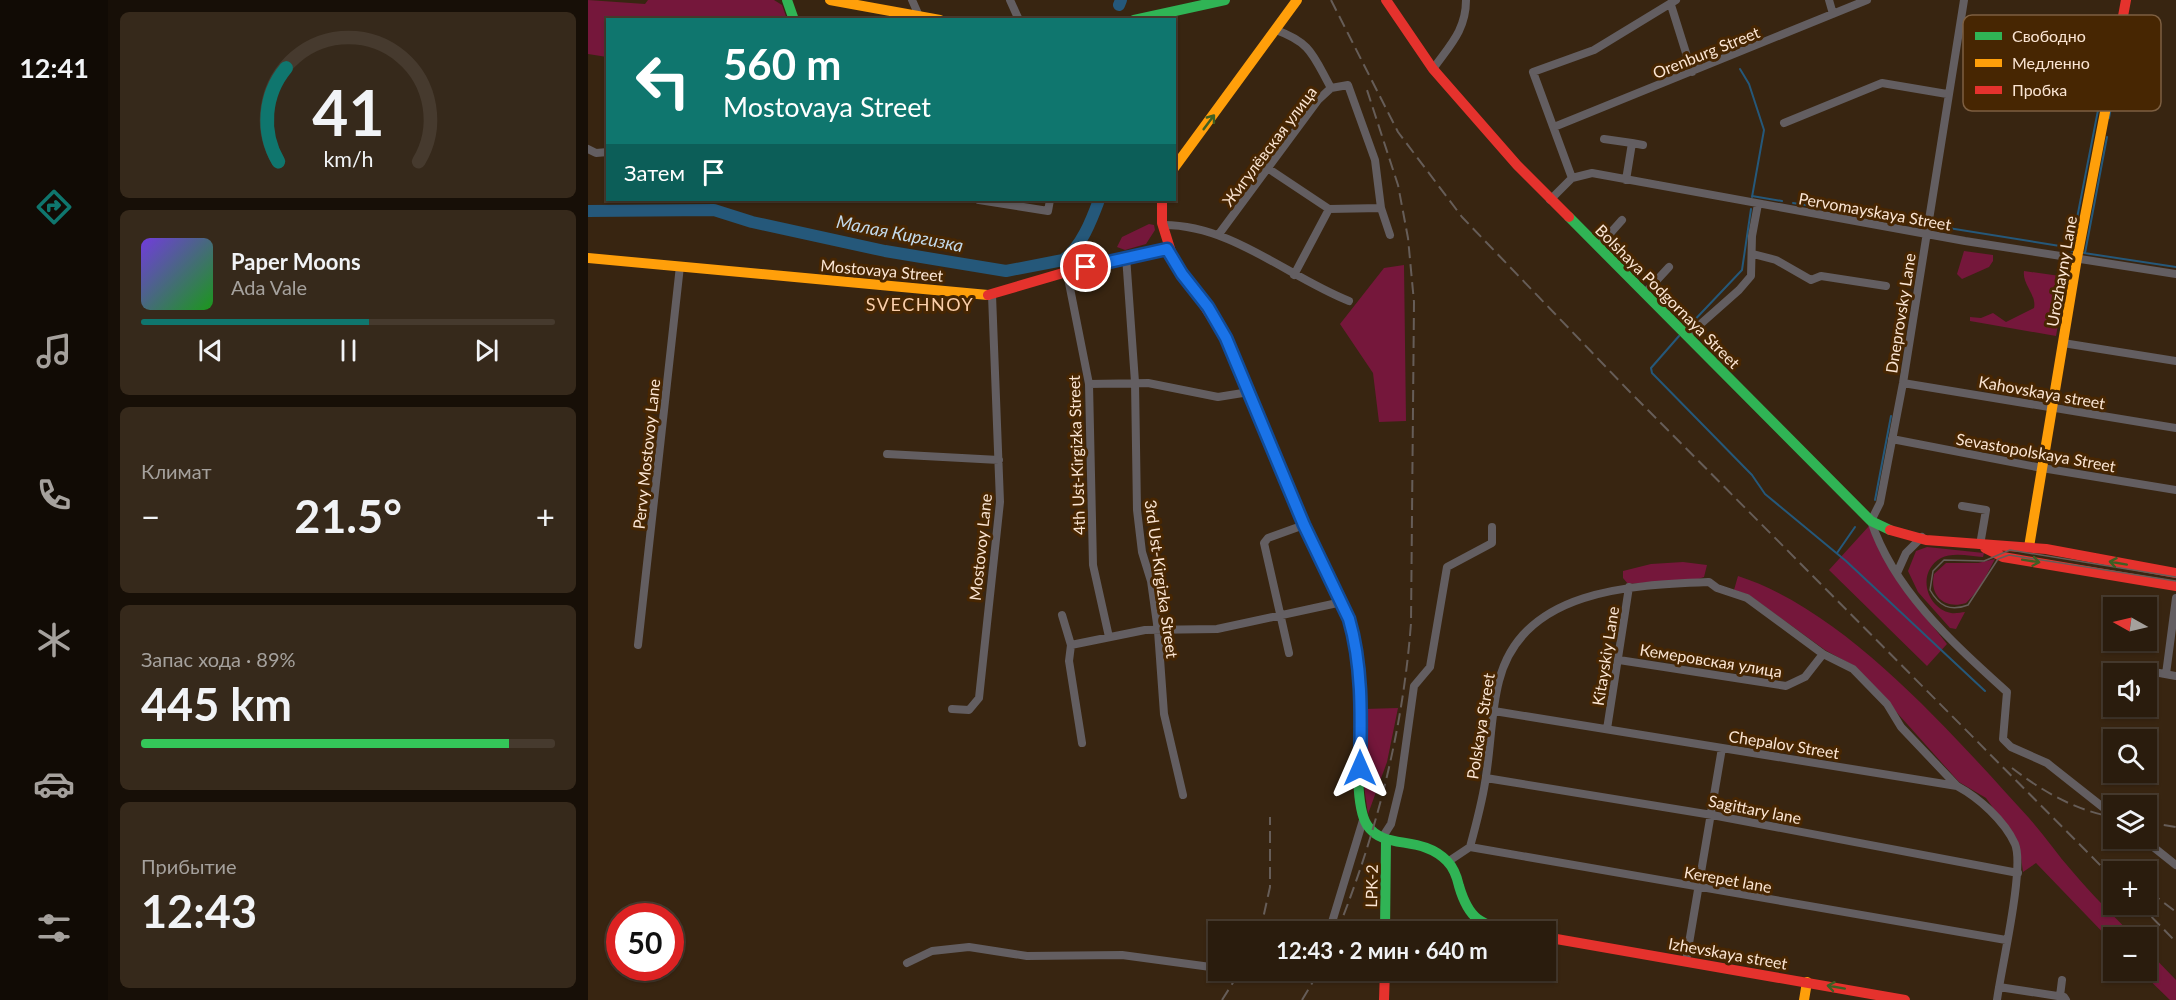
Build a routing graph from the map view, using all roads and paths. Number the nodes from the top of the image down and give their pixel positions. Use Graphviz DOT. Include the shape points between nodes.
graph roads {
  1 [pos="787,0"];
  2 [pos="830,0"];
  3 [pos="912,0"];
  4 [pos="1010,0"];
  5 [pos="1225,0"];
  6 [pos="1284,0"];
  7 [pos="1297,0"];
  8 [pos="1386,0"];
  9 [pos="1466,0"];
  10 [pos="1829,0"];
  11 [pos="1867,0"];
  12 [pos="1964,0"];
  13 [pos="2126,0"];
  14 [pos="1674,2"];
  15 [pos="1286,14"];
  16 [pos="1833,14"];
  17 [pos="2123,15"];
  18 [pos="793,18"];
  19 [pos="915,18"];
  20 [pos="920,18"];
  21 [pos="1018,18"];
  22 [pos="1143,18"];
  23 [pos="1276,30"];
  24 [pos="1433,69"];
  25 [pos="1692,72"];
  26 [pos="1330,88"];
  27 [pos="1947,94"];
  28 [pos="2105,111"];
  29 [pos="1784,123"];
  30 [pos="1554,127"];
  31 [pos="1604,139"];
  32 [pos="1632,144"];
  33 [pos="1643,145"];
  34 [pos="588,148"];
  35 [pos="606,152"];
  36 [pos="1176,165"];
  37 [pos="1269,169"];
  38 [pos="1572,178"];
  39 [pos="1626,180"];
  40 [pos="1550,200"];
  41 [pos="985,201"];
  42 [pos="1050,201"];
  43 [pos="1162,201"];
  44 [pos="1758,204"];
  45 [pos="1329,208"];
  46 [pos="1381,208"];
  47 [pos="1622,220"];
  48 [pos="1164,225"];
  49 [pos="1927,233"];
  50 [pos="1219,234"];
  51 [pos="1390,235"];
  52 [pos="1598,247"];
  53 [pos="1167,249"];
  54 [pos="1753,254"];
  55 [pos="1126,256"];
  56 [pos="588,258"];
  57 [pos="2077,258"];
  58 [pos="680,266"];
  59 [pos="1669,267"];
  60 [pos="1068,273"];
  61 [pos="2176,274"];
  62 [pos="1294,275"];
  63 [pos="1886,286"];
  64 [pos="1646,293"];
  65 [pos="992,295"];
  66 [pos="1350,301"];
  67 [pos="1687,336"];
  68 [pos="2063,343"];
  69 [pos="2176,361"];
  70 [pos="1134,382"];
  71 [pos="1903,383"];
  72 [pos="1089,384"];
  73 [pos="1249,392"];
  74 [pos="2052,408"];
  75 [pos="2176,429"];
  76 [pos="1892,439"];
  77 [pos="887,454"];
  78 [pos="999,460"];
  79 [pos="2042,468"];
  80 [pos="2176,490"];
  81 [pos="1962,506"];
  82 [pos="1872,521"];
  83 [pos="1304,525"];
  84 [pos="1492,527"];
  85 [pos="1922,537"];
  86 [pos="1978,545"];
  87 [pos="2007,545"];
  88 [pos="2029,547"];
  89 [pos="2003,557"];
  90 [pos="1897,573"];
  91 [pos="2176,573"];
  92 [pos="2176,586"];
  93 [pos="1629,587"];
  94 [pos="2176,598"];
  95 [pos="1342,602"];
  96 [pos="1062,615"];
  97 [pos="1282,615"];
  98 [pos="1158,631"];
  99 [pos="1109,637"];
  100 [pos="638,645"];
  101 [pos="1071,645"];
  102 [pos="1289,653"];
  103 [pos="1823,654"];
  104 [pos="1619,660"];
  105 [pos="2157,672"];
  106 [pos="2166,674"];
  107 [pos="2176,676"];
  108 [pos="952,709"];
  109 [pos="1494,711"];
  110 [pos="1606,729"];
  111 [pos="1082,743"];
  112 [pos="1722,748"];
  113 [pos="1486,778"];
  114 [pos="1957,786"];
  115 [pos="1183,795"];
  116 [pos="2103,807"];
  117 [pos="1712,815"];
  118 [pos="1364,817"];
  119 [pos="1384,840"];
  120 [pos="1470,847"];
  121 [pos="2156,849"];
  122 [pos="1451,865"];
  123 [pos="2176,865"];
  124 [pos="2018,873"];
  125 [pos="1699,888"];
  126 [pos="1332,921"];
  127 [pos="1385,921"];
  128 [pos="1476,921"];
  129 [pos="1556,939"];
  130 [pos="2006,940"];
  131 [pos="1686,961"];
  132 [pos="907,963"];
  133 [pos="1208,967"];
  134 [pos="2062,980"];
  135 [pos="1385,981"];
  136 [pos="1807,982"];
  137 [pos="1999,987"];
  138 [pos="2063,998"];
  139 [pos="1384,1000"];
  140 [pos="1804,1000"];
  141 [pos="1905,1000"];
  142 [pos="1997,1000"];
  1 -- 18 [label="main road"];
  2 -- 19 [label="main road"];
  3 -- 20 [label="street"];
  4 -- 21 [label="street"];
  5 -- 22 [label="main road"];
  6 -- 15 [label="main road"];
  7 -- 15 [label="main road"];
  8 -- 24 [label="main road, Bolshaya Podgornaya Street"];
  9 -- 24 [label="street" via="1466,18 1460,33"];
  10 -- 16 [label="street"];
  11 -- 16 [label="street, Orenburg Street"];
  12 -- 27 [label="street, Dneprovsky Lane"];
  13 -- 17 [label="main road, Urozhayny Lane"];
  14 -- 25 [label="street"];
  14 -- 30 [label="street" via="1594,50 1533,72"];
  15 -- 23 [label="main road"];
  16 -- 25 [label="street, Orenburg Street"];
  23 -- 26 [label="street" via="1298,38 1309,48"];
  36 -- 23 [label="main road, one-way"];
  24 -- 40 [label="main road, Bolshaya Podgornaya Street"];
  25 -- 30 [label="street, Orenburg Street"];
  26 -- 37 [label="street, Жигулёвская улица"];
  26 -- 46 [label="street, Жигулёвская улица" via="1348,85 1375,160"];
  27 -- 29 [label="street" via="1882,83"];
  27 -- 49 [label="street, Dneprovsky Lane"];
  28 -- 57 [label="main road, Urozhayny Lane"];
  30 -- 38 [label="street"];
  31 -- 32 [label="street"];
  32 -- 33 [label="street"];
  32 -- 39 [label="street"];
  34 -- 35 [label="street" via="596,153"];
  37 -- 45 [label="street"];
  37 -- 50 [label="street, Жигулёвская улица"];
  38 -- 39 [label="street, Pervomayskaya Street" via="1587,173"];
  38 -- 40 [label="street"];
  39 -- 44 [label="street, Pervomayskaya Street"];
  40 -- 52 [label="main road, Bolshaya Podgornaya Street"];
  41 -- 42 [label="street" via="1048,211"];
  43 -- 48 [label="main road"];
  44 -- 49 [label="street, Pervomayskaya Street"];
  44 -- 54 [label="street"];
  45 -- 46 [label="street"];
  45 -- 62 [label="street"];
  46 -- 51 [label="street"];
  47 -- 52 [label="street"];
  48 -- 50 [label="street"];
  48 -- 53 [label="main road"];
  49 -- 57 [label="street, Pervomayskaya Street"];
  49 -- 71 [label="street, Dneprovsky Lane"];
  50 -- 62 [label="street"];
  52 -- 64 [label="main road, Bolshaya Podgornaya Street"];
  53 -- 55 [label="main road, Mostovaya Street"];
  53 -- 73 [label="main road" via="1217,321"];
  54 -- 63 [label="street" via="1776,260 1811,280 1821,276"];
  54 -- 67 [label="street" via="1751,276"];
  55 -- 60 [label="main road, Mostovaya Street"];
  55 -- 70 [label="street, 3rd Ust-Kirgizka Street"];
  56 -- 58 [label="main road, Mostovaya Street"];
  57 -- 61 [label="street, Pervomayskaya Street"];
  57 -- 68 [label="main road, Urozhayny Lane"];
  58 -- 65 [label="main road, Mostovaya Street"];
  58 -- 100 [label="street, Pervy Mostovoy Lane"];
  59 -- 64 [label="street"];
  60 -- 65 [label="main road, Mostovaya Street"];
  60 -- 72 [label="street, 4th Ust-Kirgizka Street"];
  62 -- 66 [label="street"];
  64 -- 67 [label="main road, Bolshaya Podgornaya Street"];
  65 -- 78 [label="street, Mostovoy Lane"];
  67 -- 82 [label="main road, Bolshaya Podgornaya Street"];
  68 -- 69 [label="street"];
  68 -- 74 [label="main road, Urozhayny Lane"];
  70 -- 72 [label="street"];
  70 -- 73 [label="street" via="1218,397"];
  70 -- 98 [label="street, 3rd Ust-Kirgizka Street" via="1137,510"];
  71 -- 74 [label="street, Kahovskaya street"];
  71 -- 76 [label="street, Dneprovsky Lane"];
  72 -- 99 [label="street, 4th Ust-Kirgizka Street" via="1093,565"];
  73 -- 83 [label="main road"];
  74 -- 75 [label="street, Kahovskaya street"];
  74 -- 79 [label="main road, Urozhayny Lane"];
  76 -- 79 [label="street, Sevastopolskaya Street"];
  76 -- 82 [label="street, Dneprovsky Lane" via="1880,503"];
  77 -- 78 [label="street"];
  78 -- 108 [label="street, Mostovoy Lane" via="1000,502 979,698 969,710"];
  79 -- 80 [label="street, Sevastopolskaya Street"];
  79 -- 88 [label="main road, Urozhayny Lane"];
  81 -- 86 [label="street" via="1986,510"];
  82 -- 85 [label="main road, Bolshaya Podgornaya Street" via="1896,534"];
  82 -- 90 [label="street" via="1879,544"];
  83 -- 95 [label="main road"];
  83 -- 97 [label="street" via="1264,543"];
  84 -- 119 [label="street" via="1492,543 1447,567 1430,667 1414,686 1395,808"];
  85 -- 86 [label="main road, Bolshaya Podgornaya Street"];
  85 -- 90 [label="street" via="1906,553"];
  86 -- 87 [label="main road, Bolshaya Podgornaya Street"];
  86 -- 89 [label="main road, Bolshaya Podgornaya Street"];
  87 -- 88 [label="main road, Bolshaya Podgornaya Street"];
  87 -- 89 [label="main road"];
  91 -- 88 [label="main road, Bolshaya Podgornaya Street, one-way"];
  89 -- 92 [label="main road, Bolshaya Podgornaya Street, one-way"];
  90 -- 116 [label="street" via="1951,641 2007,692 2003,739 2011,747 2047,763"];
  93 -- 103 [label="street, Polskaya Street" via="1709,582 1747,597"];
  93 -- 104 [label="street, Kitayskiy Lane"];
  93 -- 109 [label="street, Polskaya Street" via="1593,595 1551,612 1524,633 1509,653"];
  94 -- 106 [label="street"];
  95 -- 97 [label="street"];
  95 -- 118 [label="main road" via="1354,635 1357,659"];
  96 -- 101 [label="street"];
  97 -- 98 [label="street" via="1216,629"];
  97 -- 102 [label="street"];
  98 -- 99 [label="street"];
  98 -- 115 [label="street, 3rd Ust-Kirgizka Street" via="1164,714"];
  99 -- 101 [label="street"];
  101 -- 111 [label="street" via="1069,661"];
  103 -- 104 [label="street, Кемеровская улица" via="1805,677 1786,687"];
  103 -- 114 [label="street, Polskaya Street" via="1853,669"];
  104 -- 110 [label="street, Kitayskiy Lane"];
  105 -- 106 [label="street"];
  106 -- 107 [label="street"];
  109 -- 110 [label="street, Chepalov Street"];
  109 -- 113 [label="street, Polskaya Street"];
  110 -- 112 [label="street, Chepalov Street"];
  112 -- 114 [label="street, Chepalov Street"];
  112 -- 117 [label="street"];
  113 -- 117 [label="street, Sagittary lane"];
  113 -- 120 [label="street, Polskaya Street"];
  114 -- 124 [label="street, Chepalov Street" via="1983,801 2015,844"];
  117 -- 124 [label="street, Sagittary lane"];
  117 -- 125 [label="street"];
  118 -- 119 [label="main road" via="1372,831"];
  118 -- 126 [label="street"];
  119 -- 122 [label="main road" via="1437,850"];
  119 -- 127 [label="main road, LPK-2"];
  120 -- 122 [label="street"];
  120 -- 125 [label="street, Kerepet lane"];
  121 -- 123 [label="street"];
  122 -- 128 [label="main road"];
  124 -- 130 [label="street, Chepalov Street"];
  125 -- 130 [label="street, Kerepet lane"];
  125 -- 131 [label="street"];
  129 -- 131 [label="main road, Izhevskaya street"];
  130 -- 137 [label="street, Chepalov Street"];
  131 -- 136 [label="main road, Izhevskaya street"];
  132 -- 133 [label="street" via="932,951 969,947 1027,956 1122,955"];
  134 -- 138 [label="street"];
  135 -- 139 [label="main road"];
  136 -- 140 [label="main road"];
  141 -- 136 [label="main road, Izhevskaya street, one-way"];
  137 -- 138 [label="street"];
  137 -- 142 [label="street, Chepalov Street"];
}
